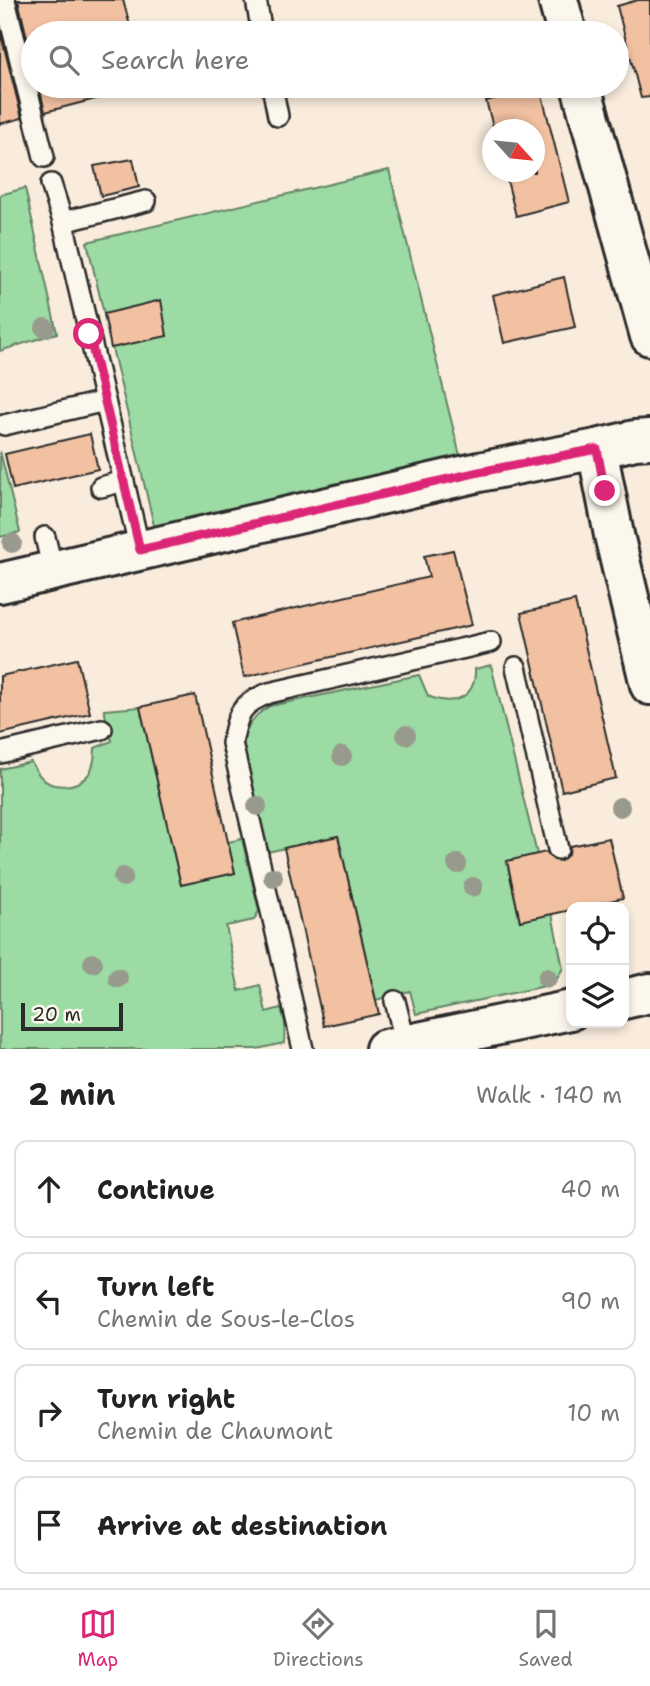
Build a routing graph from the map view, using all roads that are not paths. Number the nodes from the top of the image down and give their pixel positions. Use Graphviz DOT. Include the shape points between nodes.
graph roads {
  1 [pos="5,0"];
  2 [pos="256,0"];
  3 [pos="558,0"];
  4 [pos="260,21"];
  5 [pos="564,21"];
  6 [pos="21,64"];
  7 [pos="29,98"];
  8 [pos="274,98"];
  9 [pos="584,98"];
  10 [pos="278,116"];
  11 [pos="44,157"];
  12 [pos="51,184"];
  13 [pos="146,201"];
  14 [pos="63,222"];
  15 [pos="650,336"];
  16 [pos="105,401"];
  17 [pos="4,425"];
  18 [pos="650,439"];
  19 [pos="597,449"];
  20 [pos="124,481"];
  21 [pos="101,487"];
  22 [pos="140,550"];
  23 [pos="0,583"];
  24 [pos="491,642"];
  25 [pos="516,667"];
  26 [pos="650,685"];
  27 [pos="102,729"];
  28 [pos="0,752"];
  29 [pos="558,849"];
  30 [pos="650,993"];
  31 [pos="629,998"];
  32 [pos="395,1001"];
  33 [pos="566,1011"];
  34 [pos="396,1047"];
  35 [pos="303,1049"];
  1 -- 6 [label="lane"];
  2 -- 4 [label="lane"];
  3 -- 5 [label="street"];
  7 -- 11 [label="lane"];
  8 -- 10 [label="lane"];
  9 -- 15 [label="street"];
  12 -- 14 [label="lane"];
  13 -- 14 [label="lane"];
  14 -- 16 [label="lane"];
  16 -- 17 [label="lane"];
  16 -- 20 [label="lane"];
  18 -- 19 [label="street"];
  19 -- 22 [label="street"];
  19 -- 26 [label="street"];
  20 -- 21 [label="lane"];
  20 -- 22 [label="lane"];
  22 -- 23 [label="street" via="49,554"];
  24 -- 35 [label="lane" via="269,693 249,700 237,719 232,743"];
  25 -- 29 [label="lane"];
  27 -- 28 [label="lane"];
  30 -- 31 [label="street"];
  32 -- 34 [label="lane"];
  33 -- 34 [label="street"];
}
